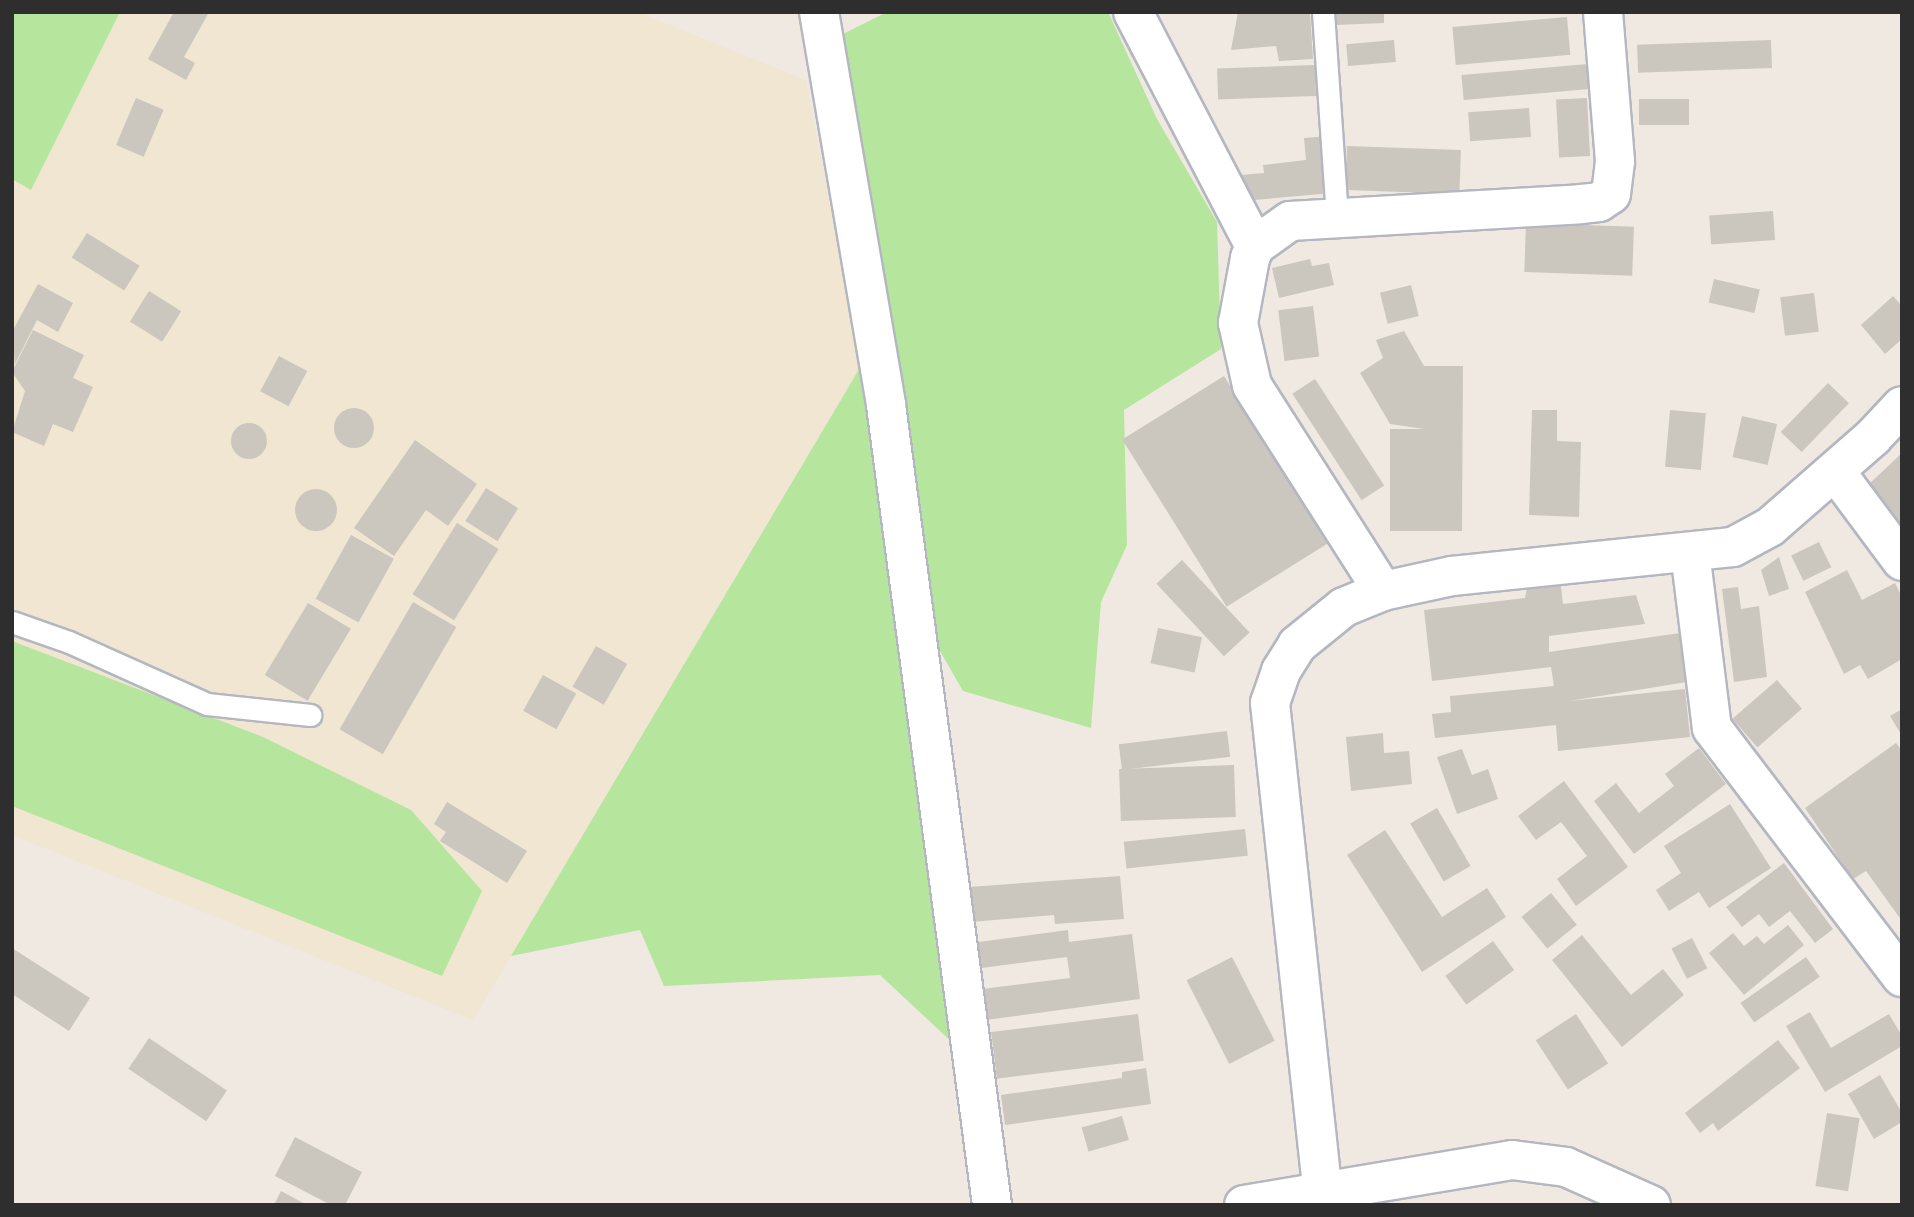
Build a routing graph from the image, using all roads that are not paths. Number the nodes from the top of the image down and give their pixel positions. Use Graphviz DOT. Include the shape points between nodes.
graph roads {
  1 [pos="819,12"];
  2 [pos="1133,12"];
  3 [pos="1324,12"];
  4 [pos="1603,12"];
  5 [pos="1337,218"];
  6 [pos="1255,246"];
  7 [pos="1902,405"];
  8 [pos="1835,471"];
  9 [pos="1690,552"];
  10 [pos="1902,561"];
  11 [pos="1383,591"];
  12 [pos="12,622"];
  13 [pos="310,715"];
  14 [pos="1902,977"];
  15 [pos="1323,1198"];
  16 [pos="992,1205"];
  17 [pos="1244,1205"];
  18 [pos="1651,1205"];
  1 -- 16 [label="street" via="886,405"];
  2 -- 6 [label="street"];
  3 -- 5 [label="lane"];
  4 -- 5 [label="street" via="1615,161 1611,194 1600,202 1581,204"];
  5 -- 6 [label="street" via="1290,221"];
  6 -- 11 [label="street" via="1242,286 1238,324 1252,385"];
  7 -- 8 [label="street"];
  8 -- 9 [label="street" via="1770,527 1733,547"];
  8 -- 10 [label="street"];
  9 -- 11 [label="street" via="1452,576"];
  9 -- 14 [label="street" via="1712,728"];
  11 -- 15 [label="street" via="1344,607 1297,645 1280,671 1270,703"];
  12 -- 13 [label="lane" via="69,642 207,704"];
  15 -- 17 [label="street"];
  15 -- 18 [label="street" via="1512,1160 1566,1167"];
}
